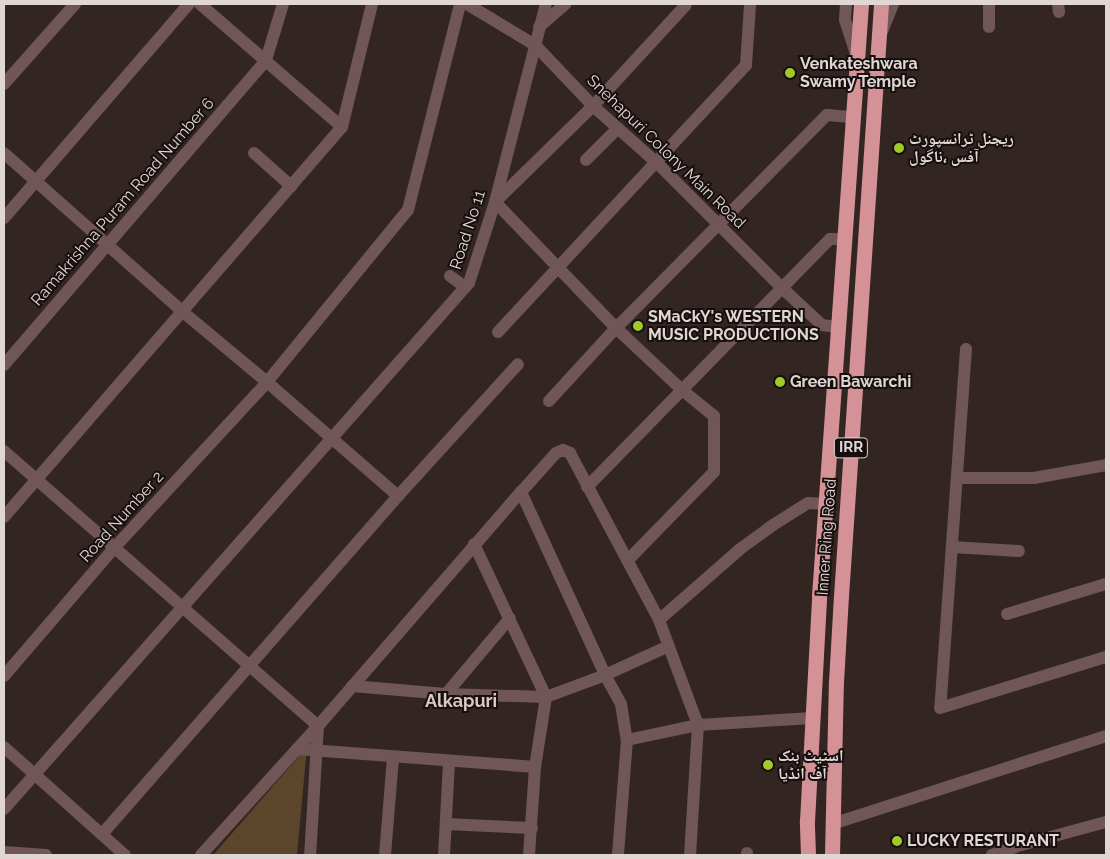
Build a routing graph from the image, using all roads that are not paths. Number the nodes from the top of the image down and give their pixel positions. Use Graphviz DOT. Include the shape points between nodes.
graph roads {
  1 [pos="75,4"];
  2 [pos="189,4"];
  3 [pos="200,4"];
  4 [pos="284,4"];
  5 [pos="372,4"];
  6 [pos="460,4"];
  7 [pos="467,4"];
  8 [pos="546,4"];
  9 [pos="565,4"];
  10 [pos="750,4"];
  11 [pos="846,4"];
  12 [pos="861,4"];
  13 [pos="880,4"];
  14 [pos="893,4"];
  15 [pos="989,4"];
  16 [pos="686,5"];
  17 [pos="539,27"];
  18 [pos="990,27"];
  19 [pos="877,41"];
  20 [pos="534,44"];
  21 [pos="856,53"];
  22 [pos="266,60"];
  23 [pos="4,84"];
  24 [pos="594,106"];
  25 [pos="851,116"];
  26 [pos="342,127"];
  27 [pos="618,128"];
  28 [pos="4,153"];
  29 [pos="254,153"];
  30 [pos="586,160"];
  31 [pos="657,163"];
  32 [pos="36,181"];
  33 [pos="291,186"];
  34 [pos="495,202"];
  35 [pos="4,218"];
  36 [pos="718,226"];
  37 [pos="844,239"];
  38 [pos="108,244"];
  39 [pos="558,267"];
  40 [pos="450,276"];
  41 [pos="465,287"];
  42 [pos="781,287"];
  43 [pos="182,312"];
  44 [pos="837,327"];
  45 [pos="616,328"];
  46 [pos="498,332"];
  47 [pos="966,349"];
  48 [pos="518,364"];
  49 [pos="4,365"];
  50 [pos="267,382"];
  51 [pos="682,390"];
  52 [pos="549,401"];
  53 [pos="332,439"];
  54 [pos="4,451"];
  55 [pos="1106,465"];
  56 [pos="958,478"];
  57 [pos="36,479"];
  58 [pos="587,487"];
  59 [pos="521,492"];
  60 [pos="398,496"];
  61 [pos="825,504"];
  62 [pos="4,517"];
  63 [pos="474,544"];
  64 [pos="115,547"];
  65 [pos="952,548"];
  66 [pos="1019,551"];
  67 [pos="628,560"];
  68 [pos="1106,584"];
  69 [pos="181,607"];
  70 [pos="1007,614"];
  71 [pos="510,618"];
  72 [pos="659,620"];
  73 [pos="669,646"];
  74 [pos="1106,657"];
  75 [pos="248,666"];
  76 [pos="605,675"];
  77 [pos="4,676"];
  78 [pos="352,686"];
  79 [pos="446,694"];
  80 [pos="546,697"];
  81 [pos="813,718"];
  82 [pos="698,725"];
  83 [pos="318,726"];
  84 [pos="1106,736"];
  85 [pos="627,740"];
  86 [pos="4,747"];
  87 [pos="297,749"];
  88 [pos="318,751"];
  89 [pos="393,757"];
  90 [pos="449,762"];
  91 [pos="535,767"];
  92 [pos="34,774"];
  93 [pos="4,809"];
  94 [pos="1106,822"];
  95 [pos="446,824"];
  96 [pos="832,824"];
  97 [pos="532,828"];
  98 [pos="103,833"];
  99 [pos="4,852"];
  100 [pos="46,855"];
  101 [pos="125,855"];
  102 [pos="201,855"];
  103 [pos="310,855"];
  104 [pos="385,855"];
  105 [pos="444,855"];
  106 [pos="529,855"];
  107 [pos="618,855"];
  108 [pos="690,855"];
  109 [pos="808,855"];
  110 [pos="832,855"];
  111 [pos="992,855"];
  1 -- 23 [label="street"];
  2 -- 32 [label="street"];
  3 -- 22 [label="street"];
  4 -- 22 [label="street"];
  5 -- 26 [label="street"];
  6 -- 50 [label="street, Road Number 2" via="408,210"];
  7 -- 20 [label="street, Snehapuri Colony Main Road"];
  8 -- 17 [label="street, Road No 11"];
  9 -- 17 [label="street"];
  10 -- 31 [label="street" via="746,65"];
  11 -- 21 [label="street" via="845,20"];
  12 -- 21 [label="highway, IRR"];
  13 -- 19 [label="highway, IRR"];
  14 -- 19 [label="street"];
  15 -- 18 [label="street"];
  16 -- 24 [label="street"];
  17 -- 20 [label="street, Road No 11"];
  19 -- 96 [label="highway, Inner Ring Road / IRR" via="838,653"];
  20 -- 24 [label="street, Snehapuri Colony Main Road"];
  20 -- 34 [label="street, Road No 11"];
  21 -- 25 [label="highway, Inner Ring Road / IRR"];
  22 -- 26 [label="street"];
  22 -- 38 [label="street, Ramakrishna Puram Road Number 6"];
  24 -- 27 [label="street, Snehapuri Colony Main Road"];
  24 -- 34 [label="street"];
  25 -- 36 [label="street" via="827,115"];
  25 -- 37 [label="highway, Inner Ring Road / IRR"];
  26 -- 33 [label="street"];
  27 -- 30 [label="street"];
  27 -- 31 [label="street, Snehapuri Colony Main Road"];
  28 -- 32 [label="street"];
  29 -- 33 [label="street"];
  31 -- 36 [label="street, Snehapuri Colony Main Road"];
  31 -- 39 [label="street"];
  32 -- 35 [label="street"];
  32 -- 38 [label="street"];
  33 -- 43 [label="street"];
  34 -- 39 [label="street"];
  34 -- 41 [label="street, Road No 11"];
  36 -- 42 [label="street, Snehapuri Colony Main Road"];
  36 -- 45 [label="street"];
  37 -- 42 [label="street" via="830,239"];
  37 -- 44 [label="highway, Inner Ring Road / IRR"];
  38 -- 43 [label="street"];
  38 -- 49 [label="street, Ramakrishna Puram Road Number 6"];
  39 -- 45 [label="street"];
  39 -- 46 [label="street"];
  40 -- 41 [label="street"];
  41 -- 53 [label="street, Road No 11"];
  42 -- 44 [label="street, Snehapuri Colony Main Road" via="822,325"];
  42 -- 51 [label="street"];
  43 -- 50 [label="street"];
  43 -- 57 [label="street"];
  44 -- 61 [label="highway, Inner Ring Road / IRR"];
  45 -- 51 [label="street"];
  45 -- 52 [label="street"];
  47 -- 56 [label="street"];
  48 -- 60 [label="street"];
  50 -- 53 [label="street"];
  50 -- 64 [label="street, Road Number 2"];
  51 -- 58 [label="street"];
  51 -- 67 [label="street" via="714,416 714,472"];
  53 -- 60 [label="street"];
  53 -- 69 [label="street, Road No 11"];
  54 -- 57 [label="street"];
  55 -- 56 [label="street" via="1034,478"];
  56 -- 65 [label="street"];
  57 -- 62 [label="street"];
  57 -- 64 [label="street"];
  58 -- 59 [label="street" via="570,453 563,450 556,452"];
  58 -- 67 [label="street"];
  59 -- 63 [label="street"];
  59 -- 76 [label="street"];
  60 -- 75 [label="street"];
  61 -- 72 [label="street" via="808,503 773,525 740,549"];
  61 -- 81 [label="highway, Inner Ring Road / IRR"];
  63 -- 71 [label="street"];
  63 -- 78 [label="street"];
  64 -- 69 [label="street"];
  64 -- 77 [label="street, Road Number 2"];
  65 -- 66 [label="street"];
  65 -- 74 [label="street" via="940,708"];
  67 -- 72 [label="street"];
  68 -- 70 [label="street"];
  69 -- 75 [label="street"];
  69 -- 92 [label="street, Road No 11"];
  71 -- 79 [label="street"];
  71 -- 80 [label="street"];
  72 -- 73 [label="street"];
  73 -- 76 [label="street"];
  73 -- 82 [label="street"];
  75 -- 83 [label="street"];
  75 -- 98 [label="street"];
  76 -- 80 [label="street"];
  76 -- 85 [label="street" via="621,704"];
  78 -- 79 [label="street"];
  78 -- 83 [label="street"];
  79 -- 80 [label="street"];
  80 -- 91 [label="street"];
  81 -- 82 [label="street"];
  81 -- 109 [label="highway, Inner Ring Road / IRR"];
  82 -- 85 [label="street"];
  82 -- 108 [label="street"];
  83 -- 87 [label="street"];
  83 -- 88 [label="street"];
  84 -- 96 [label="street"];
  85 -- 107 [label="street"];
  86 -- 92 [label="street"];
  87 -- 88 [label="street"];
  87 -- 102 [label="street"];
  88 -- 89 [label="street"];
  88 -- 103 [label="street"];
  89 -- 90 [label="street"];
  89 -- 104 [label="street"];
  90 -- 91 [label="street"];
  90 -- 95 [label="street"];
  91 -- 97 [label="street"];
  92 -- 93 [label="street, Road No 11"];
  92 -- 98 [label="street"];
  94 -- 111 [label="street"];
  95 -- 97 [label="street"];
  95 -- 105 [label="street"];
  96 -- 110 [label="highway, Inner Ring Road / IRR"];
  97 -- 106 [label="street"];
  98 -- 101 [label="street"];
  99 -- 100 [label="street"];
}
